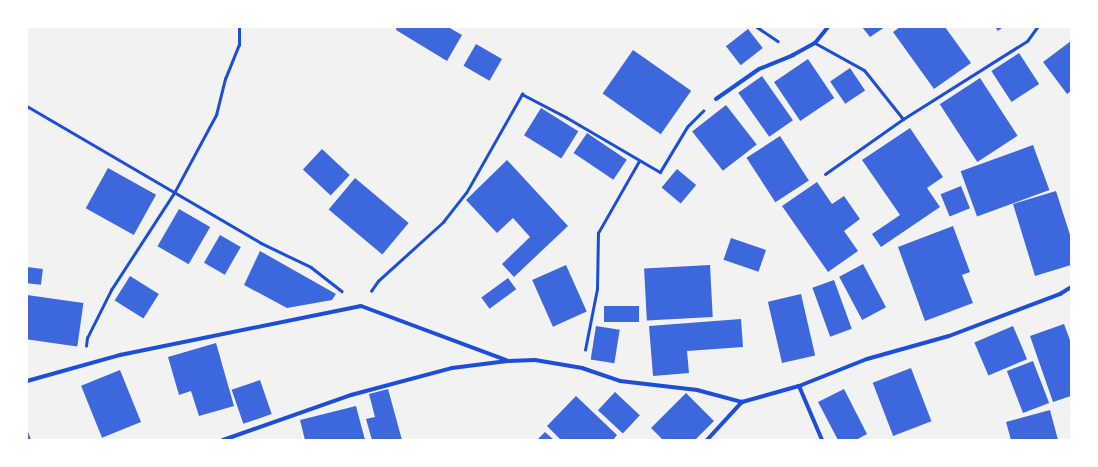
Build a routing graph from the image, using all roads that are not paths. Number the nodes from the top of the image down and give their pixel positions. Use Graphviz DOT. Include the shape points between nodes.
graph roads {
  1 [pos="828,27"];
  2 [pos="1037,27"];
  3 [pos="815,43"];
  4 [pos="716,99"];
  5 [pos="903,119"];
  6 [pos="825,174"];
  7 [pos="1071,287"];
  8 [pos="508,360"];
  9 [pos="27,381"];
  10 [pos="799,386"];
  11 [pos="742,402"];
  12 [pos="223,440"];
  13 [pos="707,440"];
  14 [pos="822,440"];
  1 -- 3 [label="street"];
  2 -- 5 [label="lane" via="1027,41"];
  3 -- 4 [label="street" via="759,68"];
  3 -- 5 [label="lane" via="864,70"];
  5 -- 6 [label="lane"];
  7 -- 10 [label="street" via="1060,294 949,336 867,359"];
  8 -- 9 [label="street" via="360,306 83,365"];
  8 -- 11 [label="street" via="535,360 582,368 620,381 697,390"];
  8 -- 12 [label="street" via="452,368 351,395"];
  10 -- 11 [label="street"];
  10 -- 14 [label="street"];
  11 -- 13 [label="street"];
}
